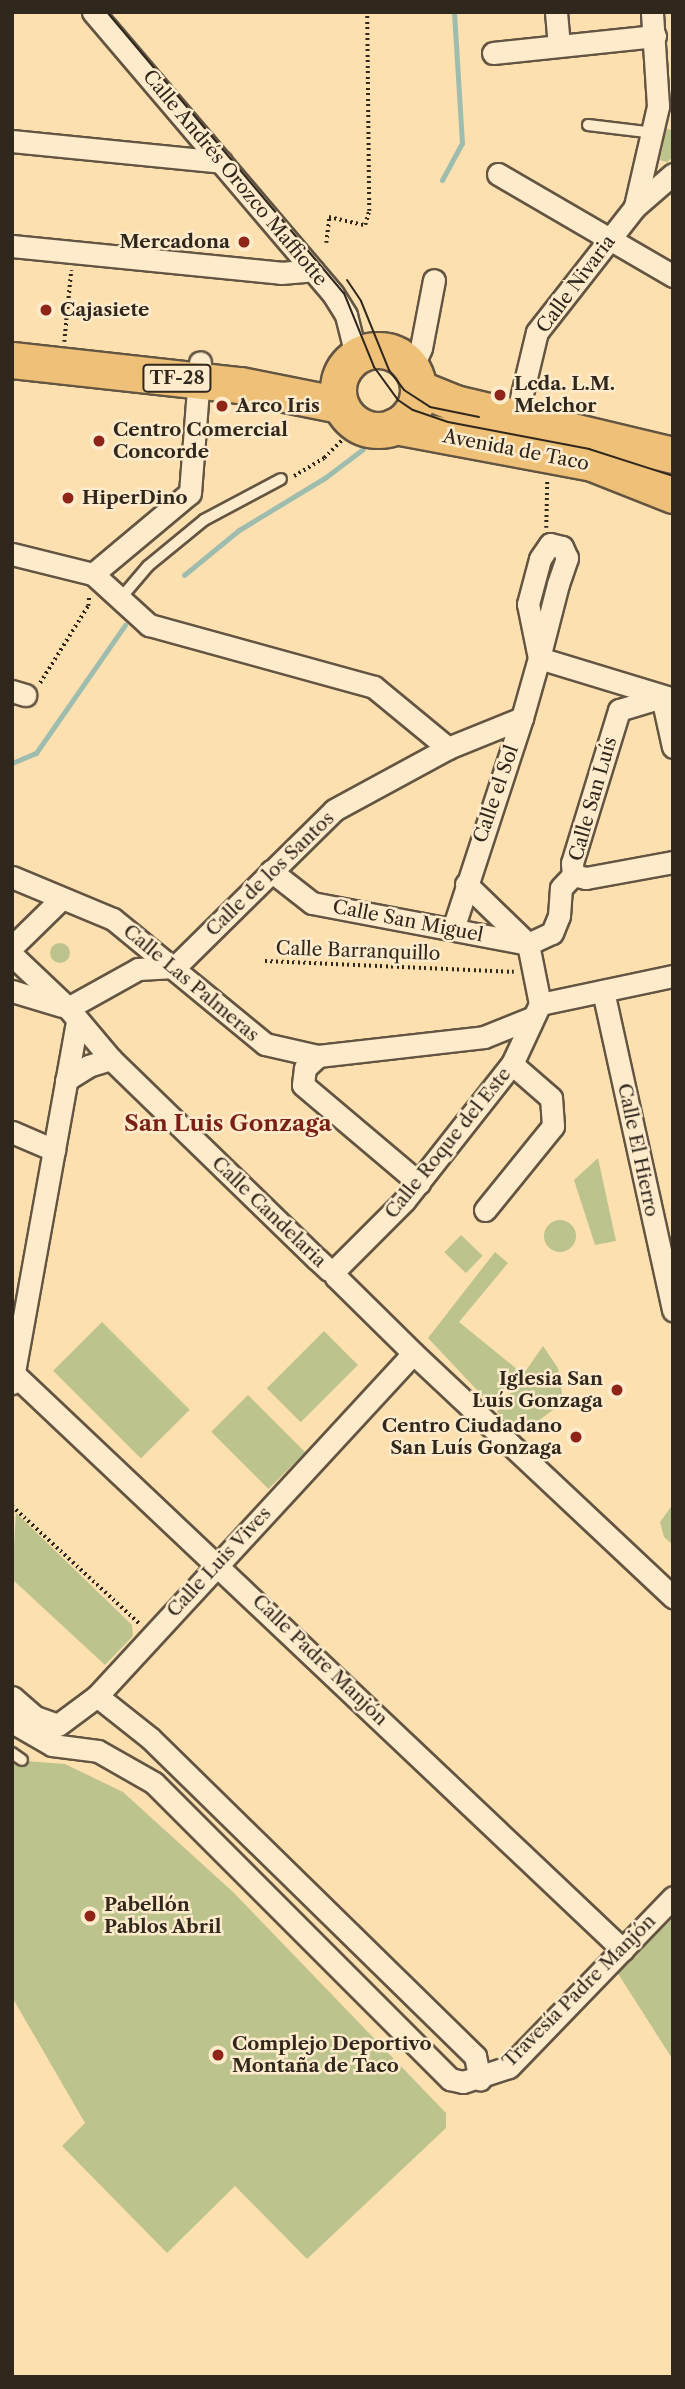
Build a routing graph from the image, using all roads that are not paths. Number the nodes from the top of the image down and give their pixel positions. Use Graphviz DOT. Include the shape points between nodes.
graph roads {
  1 [pos="93,12"];
  2 [pos="556,12"];
  3 [pos="652,12"];
  4 [pos="655,36"];
  5 [pos="559,45"];
  6 [pos="493,53"];
  7 [pos="587,125"];
  8 [pos="655,133"];
  9 [pos="12,141"];
  10 [pos="221,162"];
  11 [pos="498,174"];
  12 [pos="673,174"];
  13 [pos="635,207"];
  14 [pos="610,239"];
  15 [pos="12,246"];
  16 [pos="313,270"];
  17 [pos="673,276"];
  18 [pos="434,280"];
  19 [pos="12,343"];
  20 [pos="12,359"];
  21 [pos="199,371"];
  22 [pos="415,378"];
  23 [pos="348,391"];
  24 [pos="517,415"];
  25 [pos="395,426"];
  26 [pos="673,455"];
  27 [pos="282,479"];
  28 [pos="673,495"];
  29 [pos="550,544"];
  30 [pos="12,554"];
  31 [pos="93,574"];
  32 [pos="120,599"];
  33 [pos="539,658"];
  34 [pos="667,697"];
  35 [pos="522,718"];
  36 [pos="673,747"];
  37 [pos="448,748"];
  38 [pos="673,862"];
  39 [pos="271,871"];
  40 [pos="573,874"];
  41 [pos="12,877"];
  42 [pos="466,884"];
  43 [pos="61,899"];
  44 [pos="453,929"];
  45 [pos="528,944"];
  46 [pos="12,947"];
  47 [pos="12,955"];
  48 [pos="176,967"];
  49 [pos="673,976"];
  50 [pos="12,991"];
  51 [pos="603,991"];
  52 [pos="536,1011"];
  53 [pos="72,1016"];
  54 [pos="500,1032"];
  55 [pos="318,1056"];
  56 [pos="111,1059"];
  57 [pos="515,1059"];
  58 [pos="66,1080"];
  59 [pos="12,1132"];
  60 [pos="54,1150"];
  61 [pos="419,1183"];
  62 [pos="485,1210"];
  63 [pos="336,1269"];
  64 [pos="21,1279"];
  65 [pos="673,1310"];
  66 [pos="413,1353"];
  67 [pos="13,1379"];
  68 [pos="218,1562"];
  69 [pos="673,1597"];
  70 [pos="97,1696"];
  71 [pos="12,1697"];
  72 [pos="12,1722"];
  73 [pos="12,1753"];
  74 [pos="22,1760"];
  75 [pos="673,1897"];
  76 [pos="623,1950"];
  77 [pos="480,2078"];
  1 -- 10 [label="street, Calle Andrés Orozco Maffiotte"];
  2 -- 5 [label="street"];
  3 -- 4 [label="street"];
  4 -- 5 [label="street"];
  4 -- 8 [label="street"];
  5 -- 6 [label="street"];
  7 -- 8 [label="lane"];
  8 -- 13 [label="street"];
  9 -- 10 [label="street"];
  10 -- 16 [label="street, Calle Andrés Orozco Maffiotte"];
  11 -- 14 [label="street"];
  12 -- 13 [label="street, Calle Nivaria"];
  13 -- 14 [label="street, Calle Nivaria"];
  14 -- 17 [label="street"];
  14 -- 24 [label="street, Calle Nivaria" via="537,332"];
  15 -- 16 [label="street" via="281,273"];
  16 -- 23 [label="street, Calle Andrés Orozco Maffiotte" via="345,315"];
  18 -- 22 [label="street"];
  19 -- 21 [label="main road, TF-28"];
  20 -- 21 [label="main road, TF-28"];
  21 -- 23 [label="main road, TF-28"];
  21 -- 31 [label="street" via="190,493"];
  22 -- 23 [label="main road, TF-28" via="386,350"];
  22 -- 24 [label="main road, Avenida de Taco / TF-28" via="455,403"];
  22 -- 25 [label="main road" via="413,410"];
  23 -- 25 [label="main road, TF-28" via="383,430"];
  24 -- 26 [label="main road, Avenida de Taco / TF-28"];
  25 -- 28 [label="main road, Avenida de Taco / TF-28" via="592,463"];
  27 -- 32 [label="lane" via="204,520 148,566"];
  29 -- 33 [label="street, Calle el Sol" via="562,547 567,558"];
  30 -- 31 [label="street"];
  31 -- 32 [label="street"];
  32 -- 37 [label="street" via="149,625 374,687"];
  33 -- 34 [label="street"];
  33 -- 35 [label="street, Calle el Sol"];
  34 -- 36 [label="street"];
  34 -- 40 [label="street, Calle San Luís" via="619,709 572,863"];
  35 -- 37 [label="street, Calle de los Santos"];
  35 -- 42 [label="street, Calle el Sol"];
  37 -- 39 [label="street, Calle de los Santos" via="334,810"];
  38 -- 40 [label="street, Calle San Luís" via="586,878"];
  39 -- 44 [label="street, Calle San Miguel" via="312,903"];
  39 -- 48 [label="street, Calle de los Santos"];
  40 -- 45 [label="street" via="561,888 559,916 552,933"];
  41 -- 43 [label="street, Calle Las Palmeras"];
  42 -- 44 [label="street, Calle el Sol"];
  42 -- 45 [label="street"];
  43 -- 46 [label="street"];
  43 -- 48 [label="street, Calle Las Palmeras" via="113,919"];
  44 -- 45 [label="street, Calle San Miguel"];
  45 -- 52 [label="street"];
  47 -- 53 [label="street, Calle Candelaria"];
  48 -- 53 [label="street" via="138,969"];
  48 -- 55 [label="street, Calle Las Palmeras" via="265,1044"];
  49 -- 51 [label="street, Calle Las Palmeras"];
  50 -- 53 [label="street"];
  51 -- 52 [label="street, Calle Las Palmeras"];
  51 -- 65 [label="street, Calle El Hierro"];
  52 -- 54 [label="street, Calle Las Palmeras"];
  52 -- 57 [label="street, Calle Roque del Este"];
  53 -- 56 [label="street, Calle Candelaria"];
  53 -- 58 [label="street"];
  54 -- 55 [label="street, Calle Las Palmeras"];
  54 -- 57 [label="street"];
  55 -- 61 [label="street" via="305,1068 303,1085"];
  56 -- 58 [label="street"];
  56 -- 63 [label="street, Calle Candelaria" via="317,1259 329,1270"];
  57 -- 61 [label="street, Calle Roque del Este"];
  57 -- 62 [label="street" via="551,1098 553,1126"];
  58 -- 60 [label="street"];
  59 -- 60 [label="street"];
  60 -- 64 [label="street"];
  61 -- 63 [label="street, Calle Roque del Este"];
  63 -- 66 [label="street, Calle Candelaria" via="335,1277"];
  64 -- 67 [label="street"];
  66 -- 68 [label="street, Calle Luis Vives"];
  66 -- 69 [label="street, Calle Candelaria"];
  67 -- 68 [label="street, Calle Padre Manjón"];
  68 -- 70 [label="street, Calle Luis Vives"];
  68 -- 76 [label="street, Calle Padre Manjón"];
  70 -- 71 [label="street, Calle Luis Vives" via="58,1725 35,1717"];
  70 -- 77 [label="street" via="150,1738 475,2056"];
  72 -- 77 [label="street" via="52,1745 98,1751 154,1783 450,2079"];
  73 -- 74 [label="lane"];
  75 -- 76 [label="street, Travesía Padre Manjón"];
  76 -- 77 [label="street, Travesía Padre Manjón" via="509,2067"];
}
